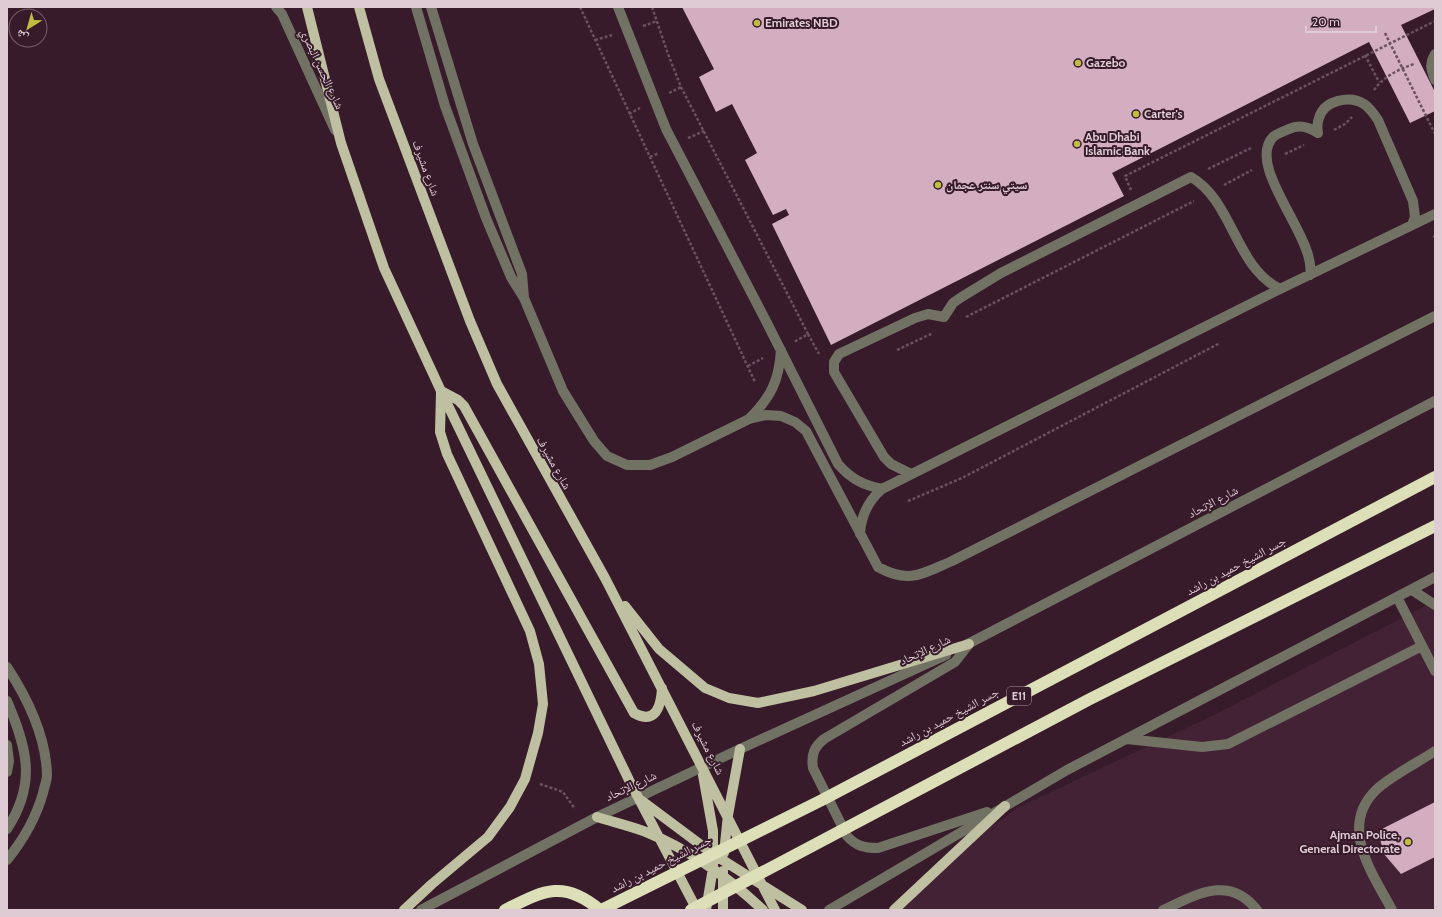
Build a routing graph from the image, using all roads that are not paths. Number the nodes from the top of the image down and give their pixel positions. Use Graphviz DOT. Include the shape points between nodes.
graph roads {
  1 [pos="276,7"];
  2 [pos="307,7"];
  3 [pos="359,7"];
  4 [pos="416,7"];
  5 [pos="430,7"];
  6 [pos="618,7"];
  7 [pos="440,40"];
  8 [pos="427,48"];
  9 [pos="1433,57"];
  10 [pos="1435,80"];
  11 [pos="341,143"];
  12 [pos="1435,214"];
  13 [pos="1412,225"];
  14 [pos="1310,275"];
  15 [pos="1280,289"];
  16 [pos="524,298"];
  17 [pos="1435,316"];
  18 [pos="781,350"];
  19 [pos="441,391"];
  20 [pos="1435,401"];
  21 [pos="749,418"];
  22 [pos="911,474"];
  23 [pos="1435,478"];
  24 [pos="882,489"];
  25 [pos="1435,526"];
  26 [pos="860,534"];
  27 [pos="605,578"];
  28 [pos="1435,578"];
  29 [pos="1412,590"];
  30 [pos="1398,597"];
  31 [pos="1435,605"];
  32 [pos="969,644"];
  33 [pos="1422,646"];
  34 [pos="7,667"];
  35 [pos="1435,671"];
  36 [pos="662,688"];
  37 [pos="7,701"];
  38 [pos="1127,739"];
  39 [pos="7,745"];
  40 [pos="740,749"];
  41 [pos="1435,751"];
  42 [pos="702,767"];
  43 [pos="7,772"];
  44 [pos="638,798"];
  45 [pos="1005,806"];
  46 [pos="728,815"];
  47 [pos="596,817"];
  48 [pos="7,829"];
  49 [pos="660,838"];
  50 [pos="713,854"];
  51 [pos="7,860"];
  52 [pos="724,861"];
  53 [pos="713,868"];
  54 [pos="723,876"];
  55 [pos="762,885"];
  56 [pos="404,910"];
  57 [pos="421,910"];
  58 [pos="505,910"];
  59 [pos="600,910"];
  60 [pos="691,910"];
  61 [pos="697,910"];
  62 [pos="706,910"];
  63 [pos="723,910"];
  64 [pos="763,910"];
  65 [pos="775,910"];
  66 [pos="802,910"];
  67 [pos="828,910"];
  68 [pos="894,910"];
  69 [pos="1163,910"];
  70 [pos="1257,910"];
  71 [pos="1392,910"];
  1 -- 11 [label="street, شارع الحسن البصري" via="285,20"];
  2 -- 11 [label="main road"];
  3 -- 27 [label="main road, شارع مشيرف" via="380,79 423,198 497,384"];
  4 -- 8 [label="street"];
  5 -- 7 [label="street"];
  6 -- 18 [label="street" via="666,129"];
  7 -- 8 [label="street"];
  7 -- 16 [label="street" via="473,144 522,274"];
  8 -- 16 [label="street" via="486,218 511,277"];
  9 -- 10 [label="street" via="1431,69"];
  11 -- 19 [label="main road" via="384,268"];
  12 -- 13 [label="street"];
  13 -- 14 [label="street"];
  13 -- 14 [label="street" via="1415,209 1412,198 1372,111 1352,100 1328,105 1319,116 1318,133 1297,126 1273,137 1268,146 1267,162 1271,178 1309,256"];
  14 -- 15 [label="street"];
  15 -- 22 [label="street"];
  15 -- 22 [label="street" via="1271,285 1256,270 1210,193 1191,177 1001,273 953,303 944,316 928,314 915,318 839,354 834,362 834,372 878,448 891,464"];
  16 -- 21 [label="street" via="563,391 594,441 607,456 628,465 650,465 672,457"];
  17 -- 26 [label="street" via="925,573 909,577 898,576 878,567"];
  18 -- 21 [label="street" via="776,380 765,403"];
  18 -- 24 [label="street" via="838,464 854,480"];
  19 -- 36 [label="main road" via="458,400 467,410 634,713 641,717 649,717 655,713 659,707"];
  19 -- 44 [label="main road"];
  19 -- 56 [label="main road" via="440,432 447,454 520,608 536,649 543,704 525,779 510,807 488,837"];
  20 -- 32 [label="street, شارع الإتحاد"];
  21 -- 26 [label="street" via="781,416 795,422 806,432"];
  22 -- 24 [label="street"];
  23 -- 59 [label="highway, جسر الشيخ حميد بن راشد / E11, bridge" via="822,800"];
  24 -- 26 [label="street" via="868,504 860,524"];
  25 -- 60 [label="highway, bridge" via="1090,699"];
  27 -- 32 [label="main road" via="659,650 705,688 729,698 758,703 785,698"];
  27 -- 36 [label="main road, شارع مشيرف"];
  28 -- 29 [label="street"];
  29 -- 30 [label="street"];
  29 -- 31 [label="street"];
  30 -- 33 [label="street"];
  30 -- 38 [label="street"];
  32 -- 40 [label="street, شارع الإتحاد"];
  32 -- 45 [label="street" via="955,662 821,741 813,751 813,768 847,836 855,844 866,848 878,848"];
  33 -- 35 [label="street"];
  33 -- 38 [label="street" via="1228,744 1202,747"];
  34 -- 51 [label="street" via="28,702 38,726 47,776 38,810 22,841"];
  36 -- 42 [label="main road, شارع مشيرف"];
  37 -- 48 [label="street" via="21,733 26,756 26,781 20,804"];
  38 -- 45 [label="street"];
  39 -- 43 [label="street"];
  40 -- 42 [label="street, شارع الإتحاد"];
  40 -- 46 [label="main road"];
  41 -- 71 [label="street" via="1377,789 1367,800 1361,816 1358,834 1362,854"];
  42 -- 44 [label="street, شارع الإتحاد"];
  42 -- 46 [label="main road, شارع مشيرف"];
  42 -- 50 [label="main road" via="710,808"];
  44 -- 47 [label="street, شارع الإتحاد"];
  44 -- 49 [label="main road"];
  44 -- 50 [label="main road"];
  45 -- 67 [label="street"];
  45 -- 68 [label="main road"];
  46 -- 52 [label="main road"];
  46 -- 55 [label="main road, شارع مشيرف"];
  47 -- 49 [label="main road"];
  47 -- 57 [label="street, شارع الإتحاد"];
  49 -- 53 [label="main road"];
  49 -- 61 [label="main road"];
  50 -- 52 [label="main road"];
  50 -- 53 [label="main road"];
  52 -- 54 [label="main road"];
  52 -- 55 [label="main road"];
  53 -- 54 [label="main road"];
  53 -- 62 [label="main road"];
  54 -- 63 [label="main road"];
  54 -- 64 [label="main road"];
  55 -- 65 [label="main road, شارع مشيرف"];
  55 -- 66 [label="main road"];
  58 -- 59 [label="highway" via="546,891 557,890 581,896"];
  69 -- 70 [label="street" via="1210,890 1222,890 1243,896"];
}
